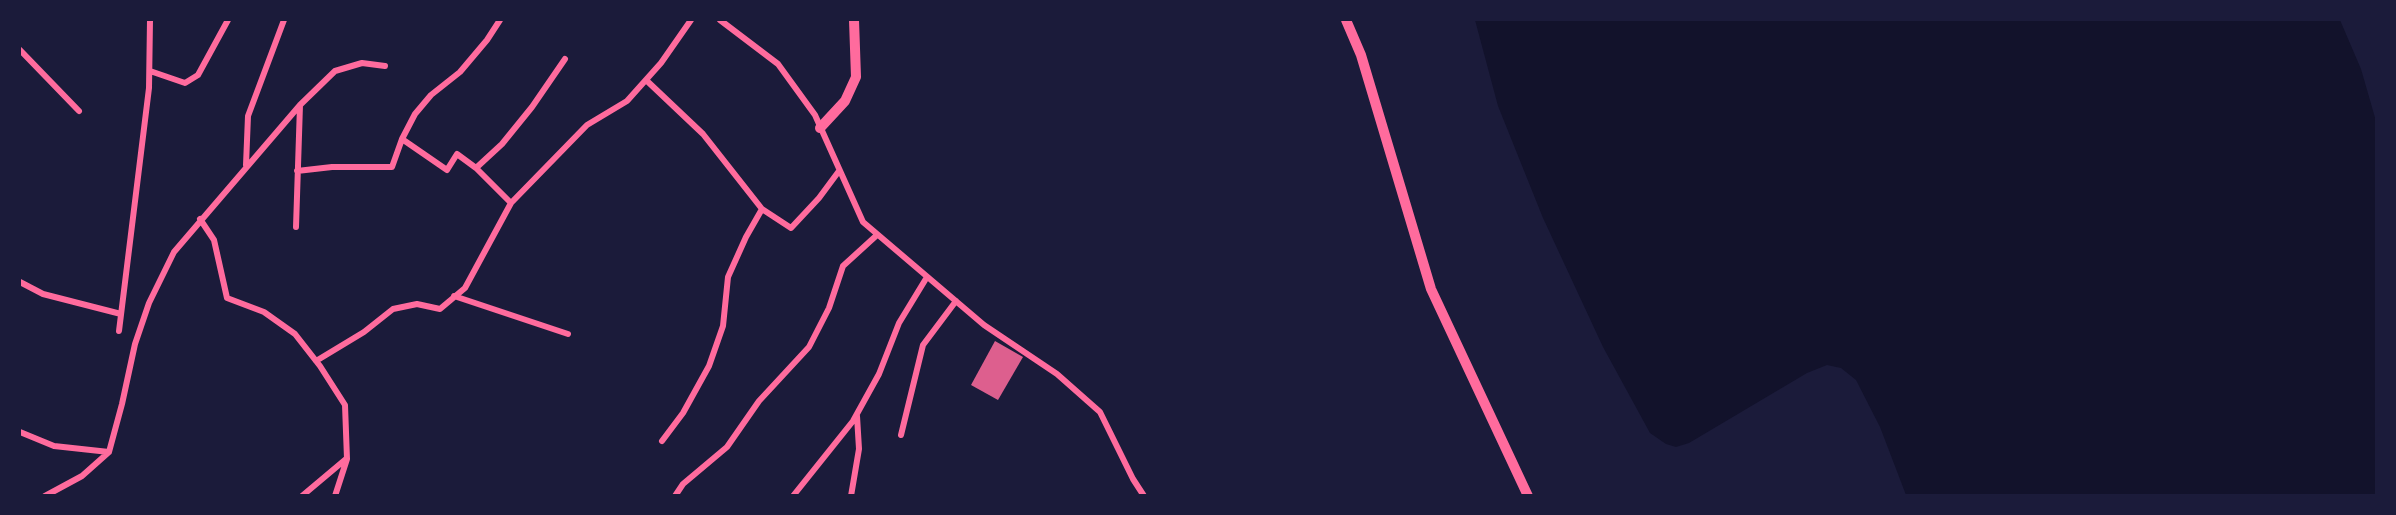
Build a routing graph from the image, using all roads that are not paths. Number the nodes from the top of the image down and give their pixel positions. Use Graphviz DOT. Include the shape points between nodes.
graph roads {
  1 [pos="150,20"];
  2 [pos="228,20"];
  3 [pos="284,20"];
  4 [pos="500,20"];
  5 [pos="691,20"];
  6 [pos="720,20"];
  7 [pos="854,20"];
  8 [pos="1346,20"];
  9 [pos="20,50"];
  10 [pos="565,59"];
  11 [pos="385,66"];
  12 [pos="150,71"];
  13 [pos="646,80"];
  14 [pos="300,105"];
  15 [pos="79,111"];
  16 [pos="820,128"];
  17 [pos="402,139"];
  18 [pos="246,167"];
  19 [pos="476,168"];
  20 [pos="297,171"];
  21 [pos="839,171"];
  22 [pos="511,203"];
  23 [pos="762,209"];
  24 [pos="200,219"];
  25 [pos="296,227"];
  26 [pos="877,235"];
  27 [pos="927,276"];
  28 [pos="20,282"];
  29 [pos="454,296"];
  30 [pos="956,301"];
  31 [pos="121,314"];
  32 [pos="118,331"];
  33 [pos="568,334"];
  34 [pos="316,361"];
  35 [pos="857,413"];
  36 [pos="20,432"];
  37 [pos="901,435"];
  38 [pos="662,441"];
  39 [pos="109,452"];
  40 [pos="347,459"];
  41 [pos="45,495"];
  42 [pos="302,495"];
  43 [pos="334,495"];
  44 [pos="675,495"];
  45 [pos="793,495"];
  46 [pos="850,495"];
  47 [pos="1144,495"];
  48 [pos="1528,495"];
  1 -- 12 [label="street"];
  2 -- 12 [label="street" via="198,75 185,83"];
  3 -- 18 [label="street" via="248,116"];
  4 -- 17 [label="street" via="460,72 416,114"];
  5 -- 13 [label="street"];
  6 -- 16 [label="street" via="778,64"];
  7 -- 16 [label="street" via="856,77 845,101"];
  8 -- 48 [label="street" via="1361,54 1431,289"];
  9 -- 15 [label="street"];
  10 -- 19 [label="street" via="517,126"];
  11 -- 14 [label="street" via="363,63 335,72"];
  12 -- 31 [label="street"];
  13 -- 22 [label="street" via="627,101 588,125"];
  13 -- 23 [label="street" via="703,134"];
  14 -- 18 [label="street"];
  14 -- 20 [label="street"];
  16 -- 21 [label="street"];
  17 -- 19 [label="street" via="447,171 457,154"];
  17 -- 20 [label="street" via="392,167"];
  18 -- 24 [label="street"];
  19 -- 22 [label="street"];
  20 -- 25 [label="street"];
  21 -- 23 [label="street" via="791,228"];
  21 -- 26 [label="street" via="863,222"];
  22 -- 29 [label="street" via="465,288"];
  23 -- 38 [label="street" via="728,277 723,326 709,366"];
  24 -- 34 [label="street" via="214,240 226,298 264,312 295,334"];
  24 -- 39 [label="street" via="174,252 149,303"];
  26 -- 27 [label="street"];
  26 -- 44 [label="street" via="843,266 829,309 809,347 759,400 727,447"];
  27 -- 30 [label="street"];
  27 -- 35 [label="street" via="899,322 879,374"];
  28 -- 31 [label="street" via="43,294"];
  29 -- 33 [label="street"];
  29 -- 34 [label="street" via="440,309 417,304 393,309"];
  30 -- 37 [label="street" via="923,345"];
  30 -- 47 [label="street" via="984,325 1057,374 1100,412"];
  31 -- 32 [label="street"];
  34 -- 40 [label="street" via="345,405"];
  35 -- 45 [label="street"];
  35 -- 46 [label="street" via="859,448"];
  36 -- 39 [label="street" via="54,446"];
  39 -- 41 [label="street" via="82,476"];
  40 -- 42 [label="street"];
  40 -- 43 [label="street"];
}
